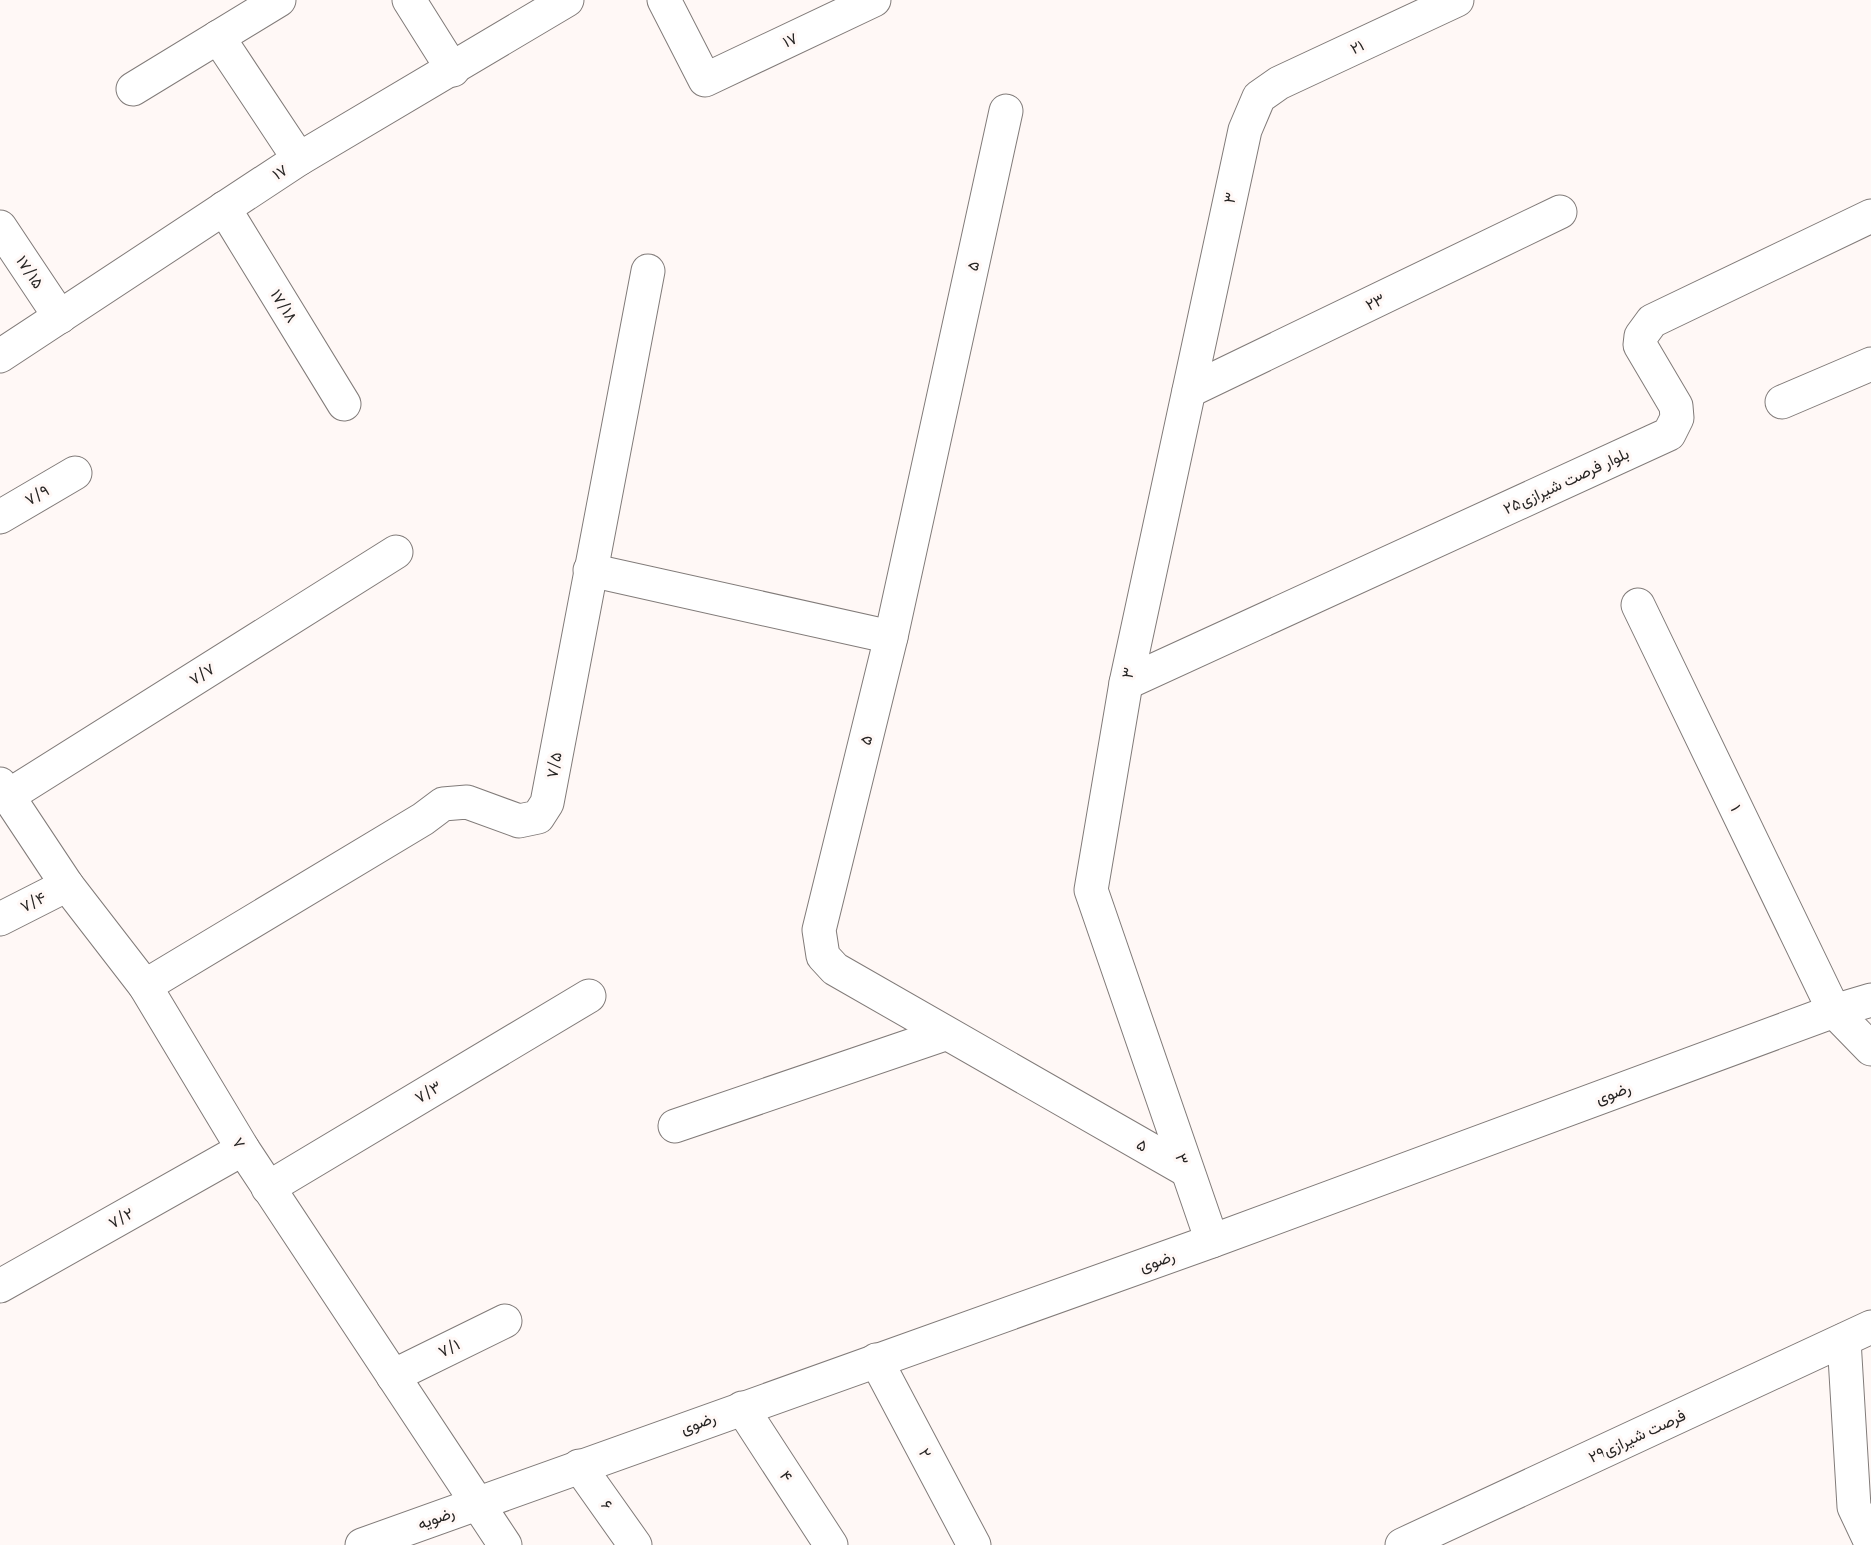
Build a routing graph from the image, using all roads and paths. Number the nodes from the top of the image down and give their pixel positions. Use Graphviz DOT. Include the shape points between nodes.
graph roads {
  1 [pos="279,0"];
  2 [pos="409,0"];
  3 [pos="567,0"];
  4 [pos="664,0"];
  5 [pos="874,0"];
  6 [pos="1457,0"];
  7 [pos="218,37"];
  8 [pos="453,70"];
  9 [pos="134,89"];
  10 [pos="1259,97"];
  11 [pos="1006,111"];
  12 [pos="299,159"];
  13 [pos="224,208"];
  14 [pos="1560,212"];
  15 [pos="1871,216"];
  16 [pos="0,227"];
  17 [pos="648,271"];
  18 [pos="60,317"];
  19 [pos="0,356"];
  20 [pos="1871,364"];
  21 [pos="1189,391"];
  22 [pos="1782,402"];
  23 [pos="344,404"];
  24 [pos="75,473"];
  25 [pos="0,517"];
  26 [pos="396,552"];
  27 [pos="590,570"];
  28 [pos="1638,605"];
  29 [pos="891,637"];
  30 [pos="1126,683"];
  31 [pos="4,790"];
  32 [pos="67,885"];
  33 [pos="0,919"];
  34 [pos="145,986"];
  35 [pos="589,996"];
  36 [pos="1871,1000"];
  37 [pos="1834,1011"];
  38 [pos="945,1034"];
  39 [pos="1871,1049"];
  40 [pos="675,1126"];
  41 [pos="243,1149"];
  42 [pos="1186,1170"];
  43 [pos="268,1188"];
  44 [pos="1212,1241"];
  45 [pos="0,1286"];
  46 [pos="505,1321"];
  47 [pos="1857,1333"];
  48 [pos="876,1360"];
  49 [pos="393,1376"];
  50 [pos="742,1408"];
  51 [pos="579,1466"];
  52 [pos="476,1503"];
  53 [pos="1871,1544"];
  54 [pos="362,1545"];
  55 [pos="505,1545"];
  56 [pos="635,1545"];
  57 [pos="831,1545"];
  58 [pos="974,1545"];
  59 [pos="1402,1545"];
  1 -- 7 [label="street"];
  2 -- 8 [label="street"];
  3 -- 8 [label="street, ۱۷"];
  4 -- 5 [label="street, ۱۷" via="705,80"];
  6 -- 10 [label="street, ۲۱"];
  7 -- 9 [label="street"];
  7 -- 12 [label="street"];
  8 -- 12 [label="street, ۱۷"];
  10 -- 21 [label="street, ۳" via="1245,130"];
  11 -- 29 [label="street, ۵"];
  12 -- 13 [label="street, ۱۷"];
  13 -- 18 [label="street, ۱۷"];
  13 -- 23 [label="street, ۱۷/۱۸"];
  14 -- 21 [label="street, ۲۳"];
  15 -- 30 [label="street, بلوار فرصت شیرازی۲۵" via="1652,321 1641,336 1640,345 1676,406 1677,418 1669,434"];
  16 -- 18 [label="street, ۱۷/۱۵"];
  17 -- 27 [label="street, ۷/۵"];
  18 -- 19 [label="street, ۱۷"];
  20 -- 22 [label="street"];
  21 -- 30 [label="street, ۳"];
  24 -- 25 [label="street, ۷/۹"];
  26 -- 31 [label="street, ۷/۷"];
  27 -- 29 [label="street"];
  27 -- 34 [label="street, ۷/۵" via="547,803 538,817 519,820 467,802 443,804"];
  28 -- 37 [label="street, ۱"];
  29 -- 38 [label="street, ۵" via="819,930 823,956 835,969"];
  30 -- 42 [label="street, ۳" via="1091,890"];
  31 -- 32 [label="street, ۷"];
  32 -- 33 [label="street, ۷/۴"];
  32 -- 34 [label="street, ۷"];
  34 -- 41 [label="street, ۷"];
  35 -- 43 [label="street, ۷/۳"];
  36 -- 37 [label="street, رضوی"];
  37 -- 39 [label="street, ۱"];
  37 -- 44 [label="street, رضوی"];
  38 -- 40 [label="street"];
  38 -- 42 [label="street, ۵"];
  41 -- 43 [label="street, ۷"];
  41 -- 45 [label="street, ۷/۲"];
  42 -- 44 [label="street, ۳"];
  43 -- 49 [label="street, ۷"];
  44 -- 48 [label="street, رضوی"];
  46 -- 49 [label="street, ۷/۱"];
  47 -- 53 [label="street" via="1854,1507"];
  47 -- 59 [label="street, فرصت شیرازی۲۹"];
  48 -- 50 [label="street, رضوی"];
  48 -- 58 [label="street, ۲"];
  49 -- 52 [label="street, ۷"];
  50 -- 51 [label="street, رضوی"];
  50 -- 57 [label="street, ۴"];
  51 -- 52 [label="street, رضوی"];
  51 -- 56 [label="street, ۶"];
  52 -- 54 [label="street, رضویه"];
  52 -- 55 [label="street, ۷"];
}
